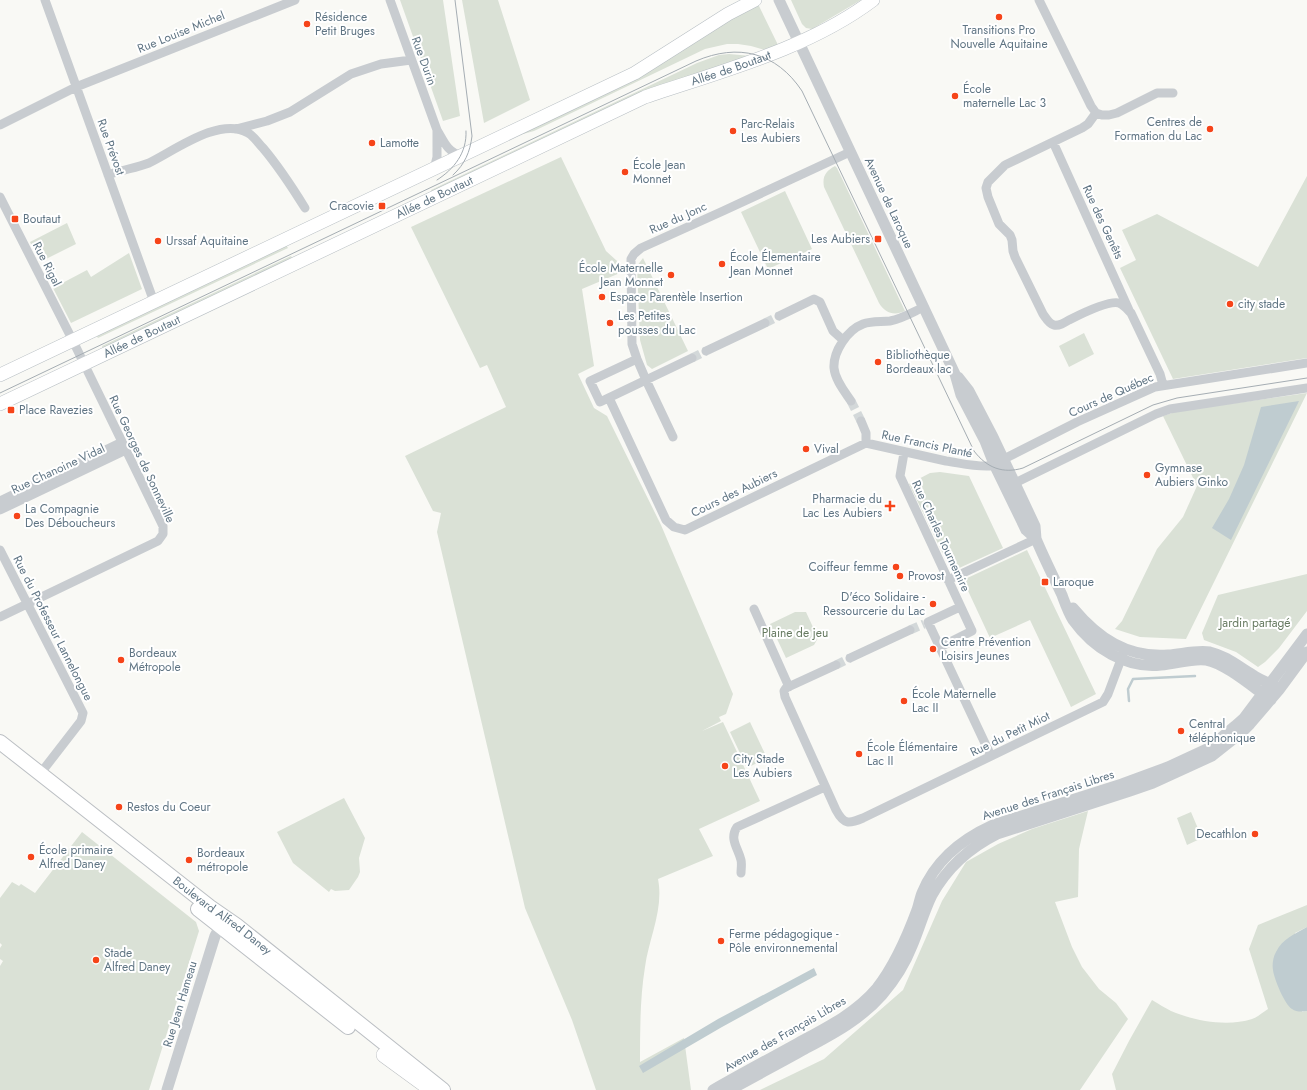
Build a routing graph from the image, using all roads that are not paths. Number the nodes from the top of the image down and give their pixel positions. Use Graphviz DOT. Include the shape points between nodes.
graph roads {
  1 [pos="45,0"];
  2 [pos="295,0"];
  3 [pos="390,0"];
  4 [pos="755,0"];
  5 [pos="779,0"];
  6 [pos="872,0"];
  7 [pos="1039,0"];
  8 [pos="799,42"];
  9 [pos="411,60"];
  10 [pos="76,87"];
  11 [pos="1173,93"];
  12 [pos="1096,113"];
  13 [pos="0,125"];
  14 [pos="235,129"];
  15 [pos="437,130"];
  16 [pos="1053,142"];
  17 [pos="850,152"];
  18 [pos="461,156"];
  19 [pos="434,169"];
  20 [pos="108,175"];
  21 [pos="0,197"];
  22 [pos="305,208"];
  23 [pos="154,302"];
  24 [pos="924,307"];
  25 [pos="1131,313"];
  26 [pos="778,316"];
  27 [pos="765,323"];
  28 [pos="843,340"];
  29 [pos="73,341"];
  30 [pos="706,351"];
  31 [pos="692,358"];
  32 [pos="637,359"];
  33 [pos="1307,363"];
  34 [pos="84,364"];
  35 [pos="0,375"];
  36 [pos="646,380"];
  37 [pos="1163,385"];
  38 [pos="1307,388"];
  39 [pos="609,398"];
  40 [pos="851,401"];
  41 [pos="0,404"];
  42 [pos="861,422"];
  43 [pos="673,437"];
  44 [pos="866,443"];
  45 [pos="124,446"];
  46 [pos="904,453"];
  47 [pos="999,461"];
  48 [pos="1002,479"];
  49 [pos="1015,484"];
  50 [pos="0,501"];
  51 [pos="0,510"];
  52 [pos="1036,539"];
  53 [pos="0,550"];
  54 [pos="948,580"];
  55 [pos="1062,596"];
  56 [pos="27,604"];
  57 [pos="960,607"];
  58 [pos="754,609"];
  59 [pos="0,617"];
  60 [pos="910,630"];
  61 [pos="1307,634"];
  62 [pos="940,647"];
  63 [pos="1125,649"];
  64 [pos="1307,652"];
  65 [pos="850,658"];
  66 [pos="1120,660"];
  67 [pos="836,665"];
  68 [pos="1270,683"];
  69 [pos="789,687"];
  70 [pos="1279,690"];
  71 [pos="1267,697"];
  72 [pos="0,742"];
  73 [pos="0,753"];
  74 [pos="991,756"];
  75 [pos="40,774"];
  76 [pos="825,787"];
  77 [pos="741,873"];
  78 [pos="215,911"];
  79 [pos="220,927"];
  80 [pos="310,984"];
  81 [pos="384,1055"];
  82 [pos="167,1090"];
  83 [pos="423,1090"];
  84 [pos="432,1090"];
  85 [pos="443,1090"];
  86 [pos="713,1090"];
  87 [pos="730,1090"];
  1 -- 10 [label="street, Rue Prévost"];
  2 -- 10 [label="street, Rue Louise Michel"];
  3 -- 9 [label="street, Rue Durin"];
  4 -- 18 [label="main road" via="728,14 635,73"];
  5 -- 8 [label="street, Avenue de Laroque"];
  6 -- 8 [label="main road, Allée de Boutaut" via="817,35"];
  7 -- 12 [label="street"];
  8 -- 17 [label="street, Avenue de Laroque"];
  8 -- 34 [label="main road, Allée de Boutaut" via="645,97"];
  9 -- 14 [label="street" via="381,64 351,74 290,112"];
  9 -- 15 [label="street, Rue Durin"];
  10 -- 13 [label="street, Rue Louise Michel"];
  10 -- 20 [label="street, Rue Prévost"];
  11 -- 12 [label="street" via="1157,92 1117,113"];
  12 -- 16 [label="street" via="1088,124"];
  14 -- 20 [label="street" via="209,132 148,163"];
  14 -- 22 [label="street" via="254,137 276,163"];
  15 -- 18 [label="street, Rue Durin" via="448,148"];
  15 -- 19 [label="street, Rue Durin" via="438,153"];
  16 -- 25 [label="street, Rue des Genêts"];
  16 -- 25 [label="street" via="1002,166 988,182 988,197 999,222 1010,235 1015,257 1043,314 1052,325 1058,325 1112,303 1123,305"];
  17 -- 24 [label="street, Avenue de Laroque"];
  17 -- 32 [label="street, Rue du Jonc" via="640,248 631,259 632,344"];
  18 -- 19 [label="main road"];
  19 -- 23 [label="main road"];
  20 -- 23 [label="street, Rue Prévost"];
  21 -- 29 [label="street, Rue Rigal"];
  23 -- 29 [label="main road"];
  24 -- 28 [label="street" via="902,318 863,324 852,330"];
  24 -- 47 [label="street, Avenue de Laroque" via="955,374 969,391"];
  25 -- 37 [label="street, Rue des Genêts"];
  26 -- 28 [label="street" via="814,299 820,302 832,331"];
  27 -- 30 [label="street"];
  28 -- 40 [label="street" via="835,359 834,369"];
  29 -- 34 [label="street, Rue Rigal"];
  29 -- 35 [label="main road"];
  31 -- 36 [label="street"];
  32 -- 36 [label="street, Rue du Jonc"];
  32 -- 39 [label="street" via="590,381 600,402"];
  33 -- 37 [label="street, Cours de Québec"];
  34 -- 41 [label="main road, Allée de Boutaut"];
  34 -- 45 [label="street, Rue Georges de Sonneville"];
  36 -- 39 [label="street"];
  36 -- 43 [label="street, Rue du Jonc"];
  37 -- 47 [label="street, Cours de Québec" via="1077,422"];
  38 -- 49 [label="street" via="1170,409"];
  39 -- 44 [label="street, Cours des Aubiers" via="666,520 674,528 685,530"];
  42 -- 44 [label="street, Rue Francis Planté" via="866,433"];
  44 -- 46 [label="street, Rue Francis Planté"];
  45 -- 50 [label="street, Rue Chanoine Vidal"];
  45 -- 51 [label="street, Rue Chanoine Vidal"];
  45 -- 56 [label="street, Rue Georges de Sonneville" via="163,526 163,534 158,540"];
  46 -- 47 [label="street, Rue Francis Planté" via="974,466"];
  46 -- 54 [label="street, Rue Charles Tournemire" via="900,476"];
  47 -- 48 [label="street, Avenue de Laroque"];
  47 -- 49 [label="street, Avenue de Laroque"];
  48 -- 49 [label="street"];
  48 -- 52 [label="street, Avenue de Laroque" via="1026,530"];
  49 -- 52 [label="street, Avenue de Laroque" via="1035,526"];
  52 -- 54 [label="street"];
  52 -- 55 [label="street, Avenue de Laroque"];
  53 -- 56 [label="street, Rue du Professeur Lannelongue"];
  54 -- 57 [label="street, Rue Charles Tournemire"];
  55 -- 63 [label="street, Avenue de Laroque" via="1090,627"];
  55 -- 66 [label="street, Avenue de Laroque" via="1072,618 1084,633"];
  56 -- 59 [label="street, Rue Georges de Sonneville"];
  56 -- 75 [label="street, Rue du Professeur Lannelongue" via="83,713 80,721"];
  57 -- 62 [label="street, Rue Charles Tournemire" via="972,631"];
  57 -- 62 [label="street, Rue Charles Tournemire" via="926,623"];
  58 -- 69 [label="street"];
  60 -- 65 [label="street"];
  61 -- 68 [label="street, Avenue des Français Libres"];
  62 -- 74 [label="street, Rue Charles Tournemire"];
  63 -- 66 [label="street, Rue du Petit Miot"];
  63 -- 68 [label="street, Avenue de Laroque" via="1157,655 1209,652 1222,656"];
  64 -- 70 [label="street, Avenue des Français Libres"];
  66 -- 71 [label="street, Avenue de Laroque" via="1147,666 1208,660 1228,670"];
  66 -- 74 [label="street, Rue du Petit Miot" via="1103,702"];
  67 -- 69 [label="street"];
  68 -- 70 [label="street, Avenue de Laroque"];
  68 -- 71 [label="street, Avenue des Français Libres"];
  69 -- 76 [label="street, Rue du Petit Miot" via="784,692 785,697"];
  70 -- 71 [label="street, Avenue des Français Libres"];
  71 -- 86 [label="street, Avenue des Français Libres" via="1209,748 1194,755 1140,778 977,832 946,856 933,873 922,893 893,965 876,989 849,1014"];
  71 -- 87 [label="street, Avenue des Français Libres" via="1241,733 1212,756 1130,792 997,834 969,850 941,880 900,971 866,1012 837,1031"];
  72 -- 75 [label="main road, Boulevard Alfred Daney"];
  73 -- 79 [label="main road, Boulevard Alfred Daney"];
  74 -- 76 [label="street, Rue du Petit Miot" via="854,822 848,823 839,816"];
  75 -- 78 [label="main road, Boulevard Alfred Daney"];
  76 -- 77 [label="street" via="737,827 733,838 742,862"];
  78 -- 79 [label="street"];
  78 -- 80 [label="main road, Boulevard Alfred Daney"];
  79 -- 80 [label="street" via="233,929 288,971"];
  79 -- 81 [label="main road, Boulevard Alfred Daney"];
  79 -- 82 [label="street, Rue Jean Hameau"];
  80 -- 85 [label="main road, Boulevard Alfred Daney"];
  81 -- 83 [label="main road, Boulevard Alfred Daney"];
  81 -- 84 [label="highway"];
}
